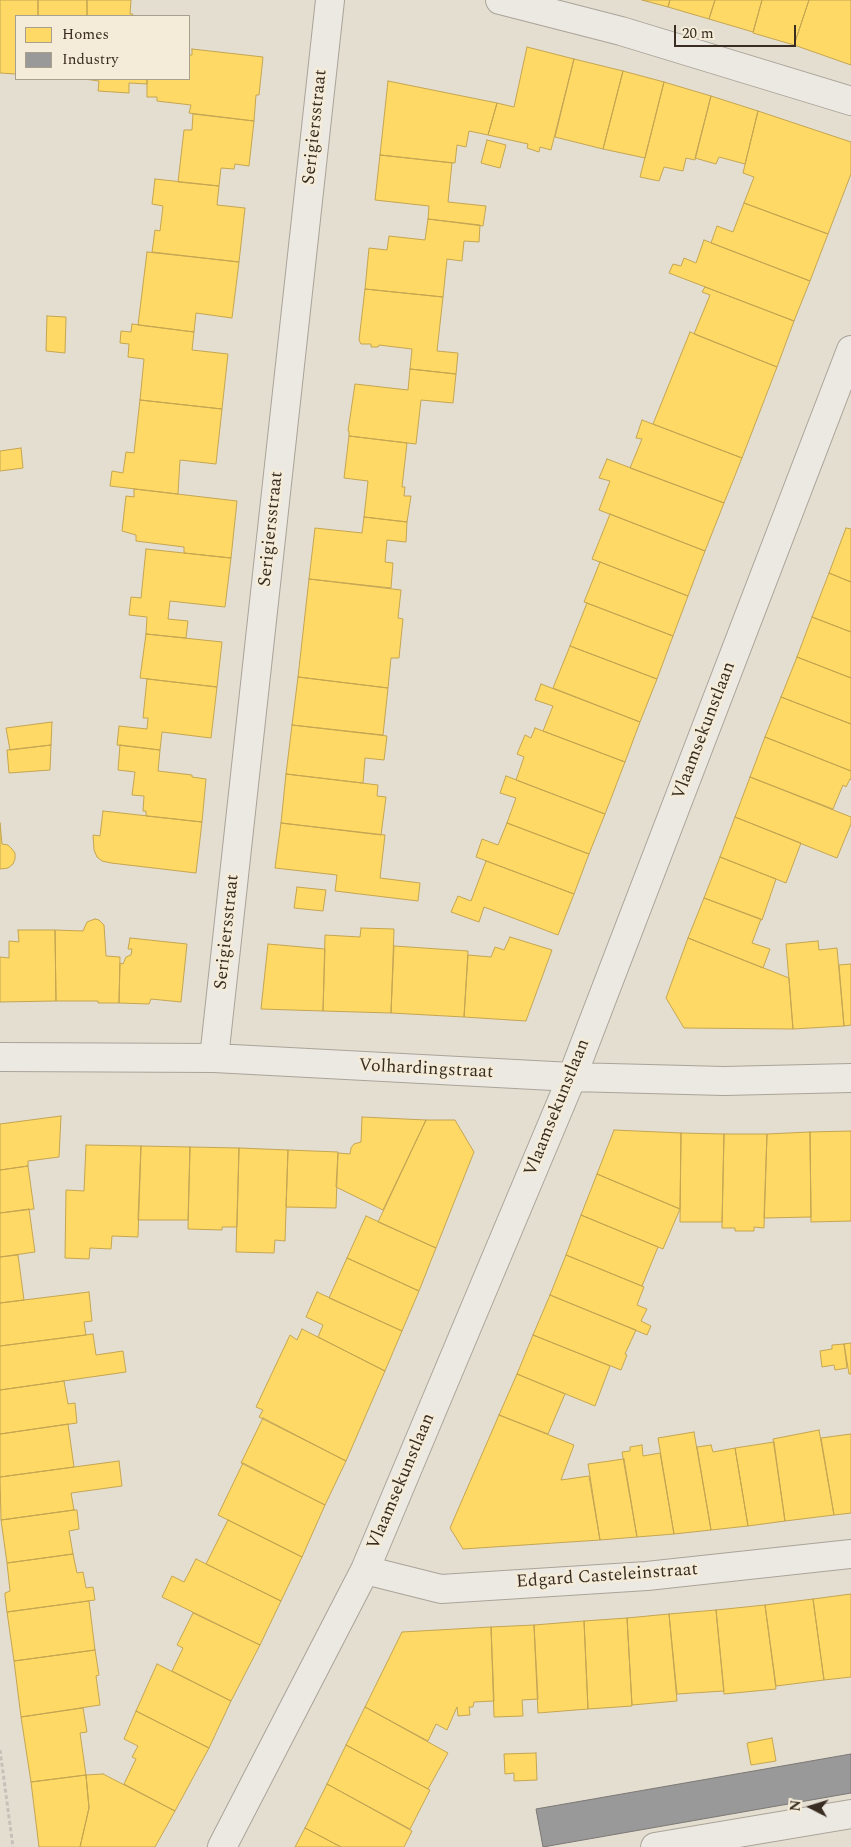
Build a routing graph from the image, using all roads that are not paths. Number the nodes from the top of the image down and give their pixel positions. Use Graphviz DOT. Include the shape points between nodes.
graph roads {
  1 [pos="330,0"];
  2 [pos="500,0"];
  3 [pos="851,101"];
  4 [pos="851,350"];
  5 [pos="0,1057"];
  6 [pos="214,1058"];
  7 [pos="572,1077"];
  8 [pos="851,1078"];
  9 [pos="851,1554"];
  10 [pos="365,1570"];
  11 [pos="851,1814"];
  12 [pos="222,1847"];
  13 [pos="656,1847"];
  1 -- 6 [label="street, Serigiersstraat"];
  2 -- 3 [label="street" via="620,31"];
  4 -- 7 [label="street, Vlaamsekunstlaan"];
  5 -- 6 [label="street, Volhardingstraat"];
  6 -- 7 [label="street, Volhardingstraat"];
  7 -- 8 [label="street, Volhardingstraat" via="724,1081"];
  7 -- 10 [label="street, Vlaamsekunstlaan"];
  9 -- 10 [label="street, Edgard Casteleinstraat" via="647,1576 441,1589"];
  10 -- 12 [label="street, Vlaamsekunstlaan"];
  11 -- 13 [label="street"];
}
